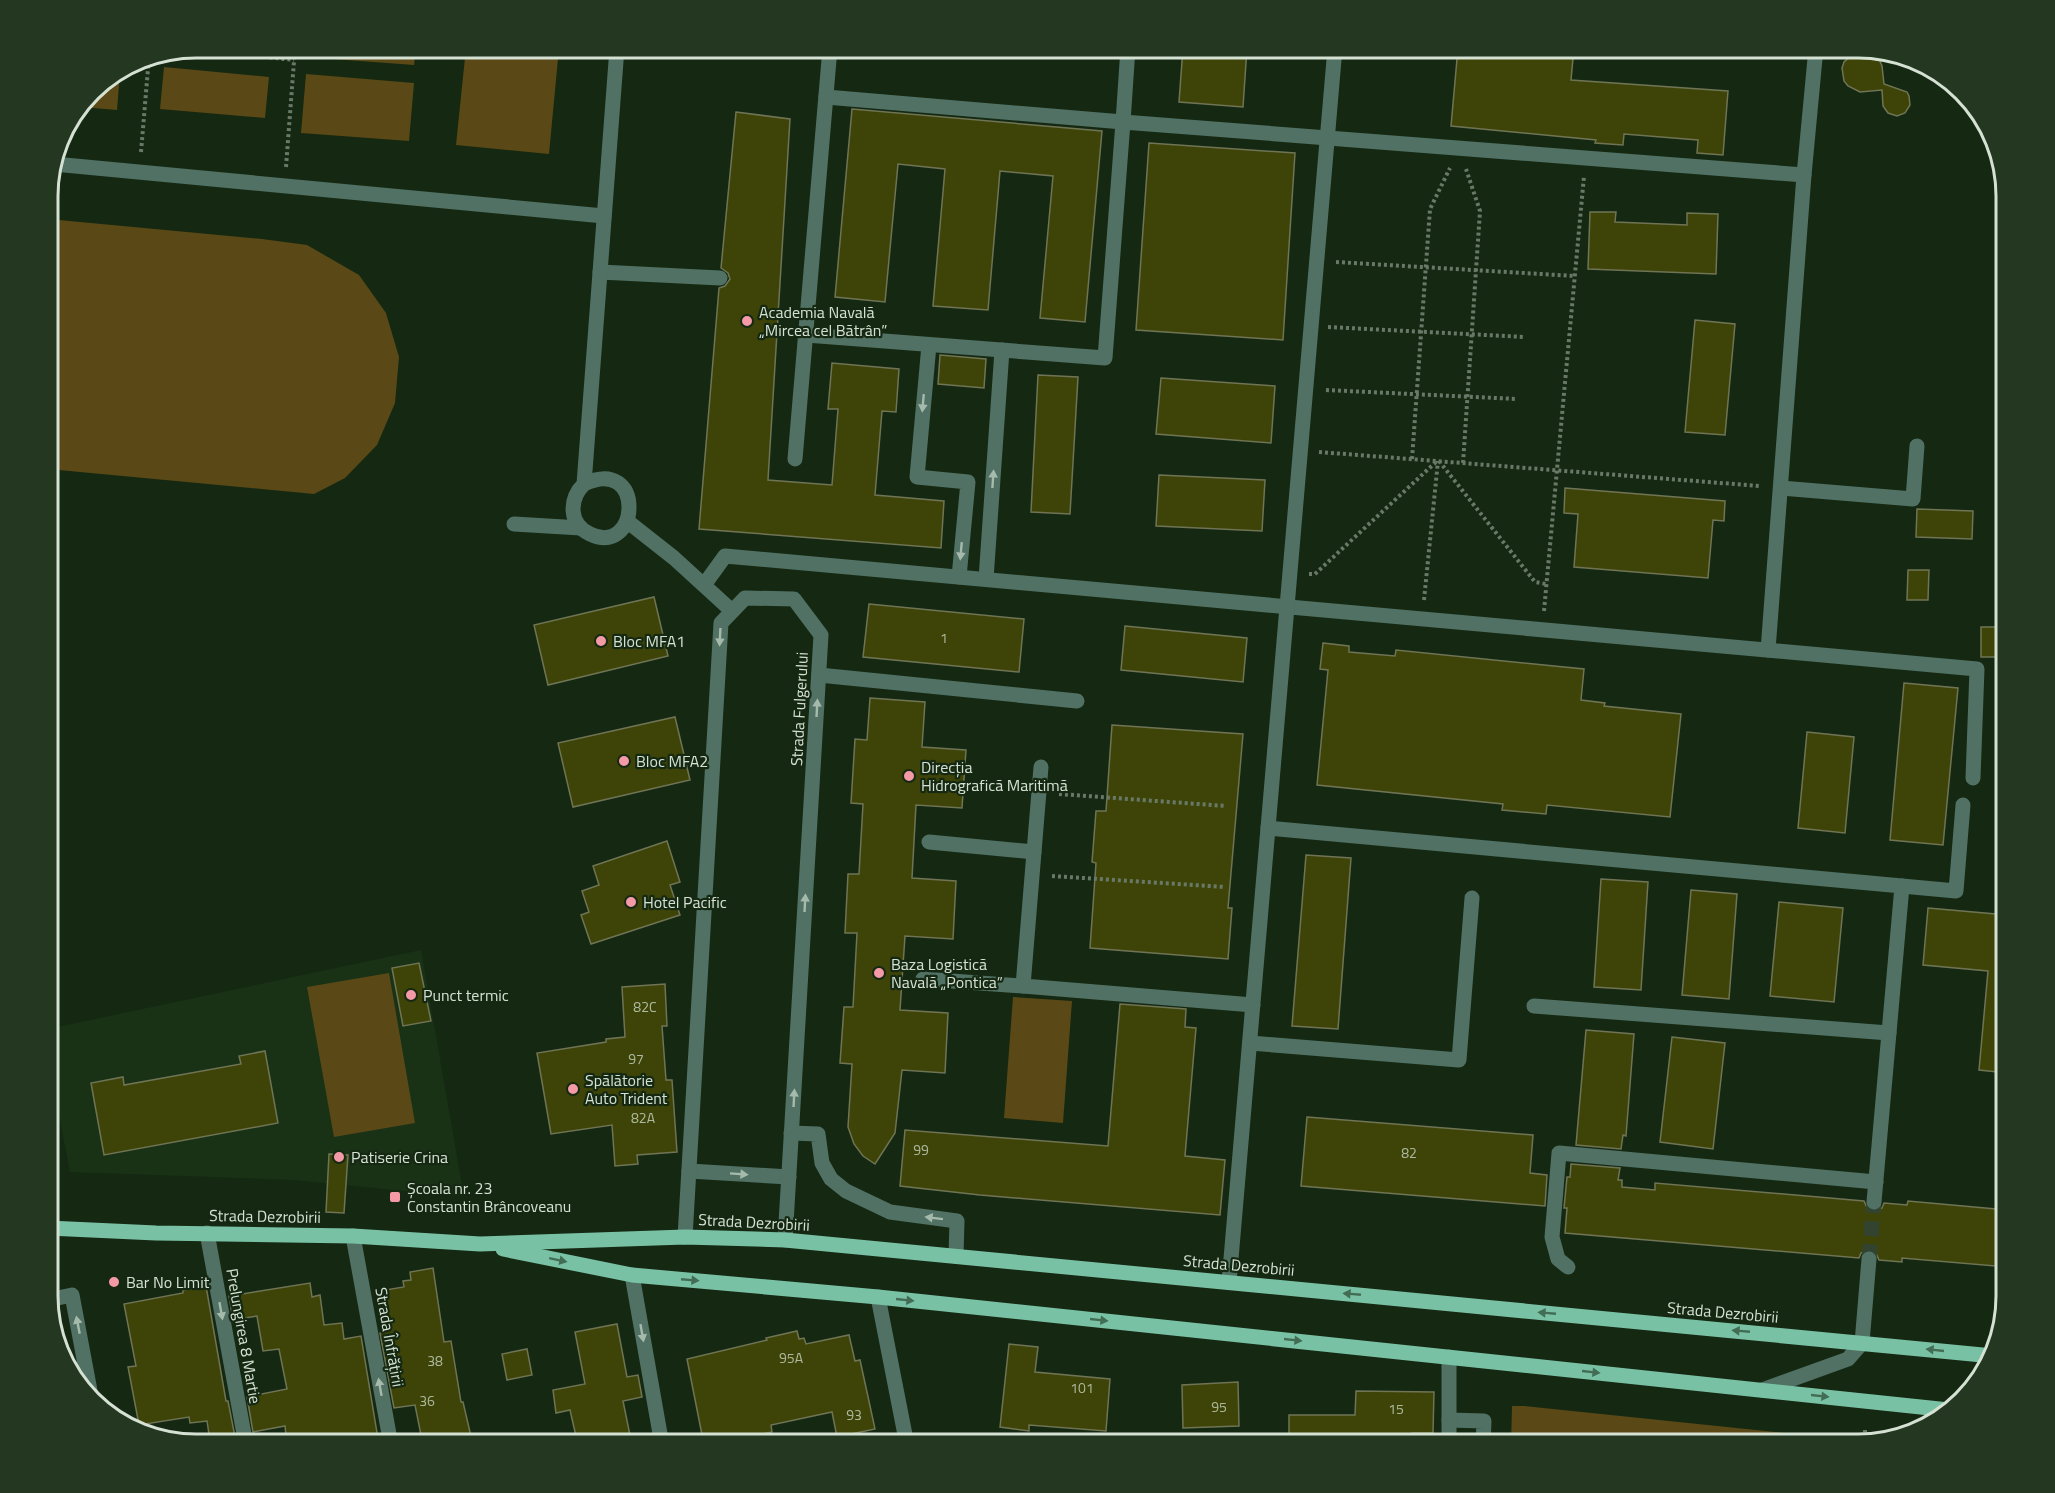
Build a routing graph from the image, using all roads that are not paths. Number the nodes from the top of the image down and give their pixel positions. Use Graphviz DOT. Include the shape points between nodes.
graph roads {
  1 [pos="617,58"];
  2 [pos="829,58"];
  3 [pos="1127,58"];
  4 [pos="1334,58"];
  5 [pos="1815,58"];
  6 [pos="826,98"];
  7 [pos="1123,122"];
  8 [pos="1327,138"];
  9 [pos="62,165"];
  10 [pos="1804,175"];
  11 [pos="604,216"];
  12 [pos="600,272"];
  13 [pos="720,278"];
  14 [pos="806,335"];
  15 [pos="929,345"];
  16 [pos="1002,350"];
  17 [pos="1917,446"];
  18 [pos="795,459"];
  19 [pos="584,484"];
  20 [pos="1780,488"];
  21 [pos="627,521"];
  22 [pos="514,524"];
  23 [pos="581,528"];
  24 [pos="959,577"];
  25 [pos="986,579"];
  26 [pos="704,585"];
  27 [pos="1287,607"];
  28 [pos="732,611"];
  29 [pos="1768,650"];
  30 [pos="819,675"];
  31 [pos="1077,701"];
  32 [pos="1041,767"];
  33 [pos="1973,778"];
  34 [pos="1963,805"];
  35 [pos="1268,828"];
  36 [pos="928,842"];
  37 [pos="1034,852"];
  38 [pos="1902,886"];
  39 [pos="1472,898"];
  40 [pos="923,979"];
  41 [pos="1023,986"];
  42 [pos="1253,1005"];
  43 [pos="1534,1006"];
  44 [pos="1889,1033"];
  45 [pos="1250,1043"];
  46 [pos="792,1133"];
  47 [pos="688,1171"];
  48 [pos="789,1178"];
  49 [pos="1876,1182"];
  50 [pos="1875,1202"];
  51 [pos="59,1228"];
  52 [pos="207,1233"];
  53 [pos="353,1236"];
  54 [pos="685,1237"];
  55 [pos="785,1240"];
  56 [pos="480,1244"];
  57 [pos="956,1256"];
  58 [pos="1869,1259"];
  59 [pos="1568,1267"];
  60 [pos="632,1275"];
  61 [pos="1229,1282"];
  62 [pos="878,1297"];
  63 [pos="59,1298"];
  64 [pos="1862,1343"];
  65 [pos="1983,1355"];
  66 [pos="1449,1357"];
  67 [pos="88,1382"];
  68 [pos="1762,1390"];
  69 [pos="1938,1409"];
  70 [pos="1449,1420"];
  71 [pos="244,1434"];
  72 [pos="389,1434"];
  73 [pos="660,1434"];
  74 [pos="905,1434"];
  75 [pos="1449,1434"];
  76 [pos="1484,1434"];
  1 -- 11 [label="street"];
  2 -- 6 [label="street"];
  3 -- 7 [label="street"];
  4 -- 8 [label="street"];
  5 -- 10 [label="street"];
  6 -- 7 [label="street"];
  6 -- 14 [label="street"];
  7 -- 8 [label="street"];
  7 -- 16 [label="street" via="1105,358"];
  8 -- 10 [label="street"];
  8 -- 27 [label="street"];
  9 -- 11 [label="street"];
  10 -- 20 [label="street"];
  11 -- 12 [label="street"];
  12 -- 13 [label="street"];
  12 -- 19 [label="street"];
  14 -- 15 [label="street"];
  14 -- 18 [label="street"];
  15 -- 16 [label="street"];
  15 -- 24 [label="street, one-way" via="917,477 968,482"];
  25 -- 16 [label="street, one-way"];
  17 -- 20 [label="street" via="1913,499"];
  19 -- 21 [label="street" via="603,478 622,486 630,503"];
  19 -- 23 [label="street" via="573,500 572,511"];
  20 -- 29 [label="street"];
  21 -- 23 [label="street" via="606,536 597,537"];
  21 -- 26 [label="street"];
  22 -- 23 [label="street"];
  24 -- 25 [label="street"];
  24 -- 26 [label="street" via="725,556"];
  25 -- 27 [label="street"];
  26 -- 28 [label="street"];
  27 -- 29 [label="street"];
  27 -- 35 [label="street"];
  28 -- 30 [label="street, Strada Fulgerului" via="745,598 794,599 821,635"];
  28 -- 47 [label="street, one-way" via="721,623"];
  29 -- 33 [label="street" via="1977,669"];
  30 -- 31 [label="street"];
  46 -- 30 [label="street, Strada Fulgerului, one-way"];
  32 -- 37 [label="street"];
  34 -- 38 [label="street" via="1956,891"];
  35 -- 38 [label="street"];
  35 -- 42 [label="street"];
  36 -- 37 [label="street"];
  37 -- 41 [label="street"];
  38 -- 44 [label="street"];
  39 -- 45 [label="street" via="1459,1060"];
  40 -- 41 [label="street"];
  41 -- 42 [label="street"];
  42 -- 45 [label="street"];
  43 -- 44 [label="street"];
  44 -- 49 [label="street"];
  45 -- 61 [label="street"];
  46 -- 48 [label="street, Strada Fulgerului"];
  57 -- 46 [label="street, one-way" via="957,1221 890,1212 846,1191 831,1179 822,1164 818,1134"];
  47 -- 48 [label="street, one-way"];
  47 -- 54 [label="street"];
  48 -- 55 [label="street, Strada Fulgerului"];
  49 -- 50 [label="street"];
  49 -- 59 [label="street" via="1559,1153 1552,1237 1558,1259"];
  51 -- 52 [label="main road, Strada Dezrobirii"];
  52 -- 53 [label="main road, Strada Dezrobirii"];
  52 -- 71 [label="street, Prelungirea 8 Martie, one-way"];
  53 -- 56 [label="main road, Strada Dezrobirii"];
  72 -- 53 [label="street, Strada Înfrățirii, one-way"];
  54 -- 55 [label="main road, Strada Dezrobirii"];
  54 -- 56 [label="main road, Strada Dezrobirii"];
  55 -- 57 [label="main road, Strada Dezrobirii"];
  56 -- 60 [label="main road, Strada Dezrobirii, one-way"];
  57 -- 61 [label="main road, Strada Dezrobirii"];
  58 -- 64 [label="street"];
  60 -- 62 [label="main road, Strada Dezrobirii, one-way"];
  60 -- 73 [label="street, one-way"];
  64 -- 61 [label="main road, Strada Dezrobirii, one-way"];
  62 -- 66 [label="main road, Strada Dezrobirii, one-way"];
  62 -- 74 [label="street"];
  67 -- 63 [label="street, one-way" via="72,1295"];
  65 -- 64 [label="main road, Strada Dezrobirii, one-way"];
  64 -- 68 [label="street" via="1848,1359"];
  66 -- 68 [label="main road, Strada Dezrobirii, one-way"];
  66 -- 70 [label="street"];
  68 -- 69 [label="main road, Strada Dezrobirii, one-way"];
  70 -- 75 [label="street"];
  70 -- 76 [label="street" via="1484,1421"];
}
